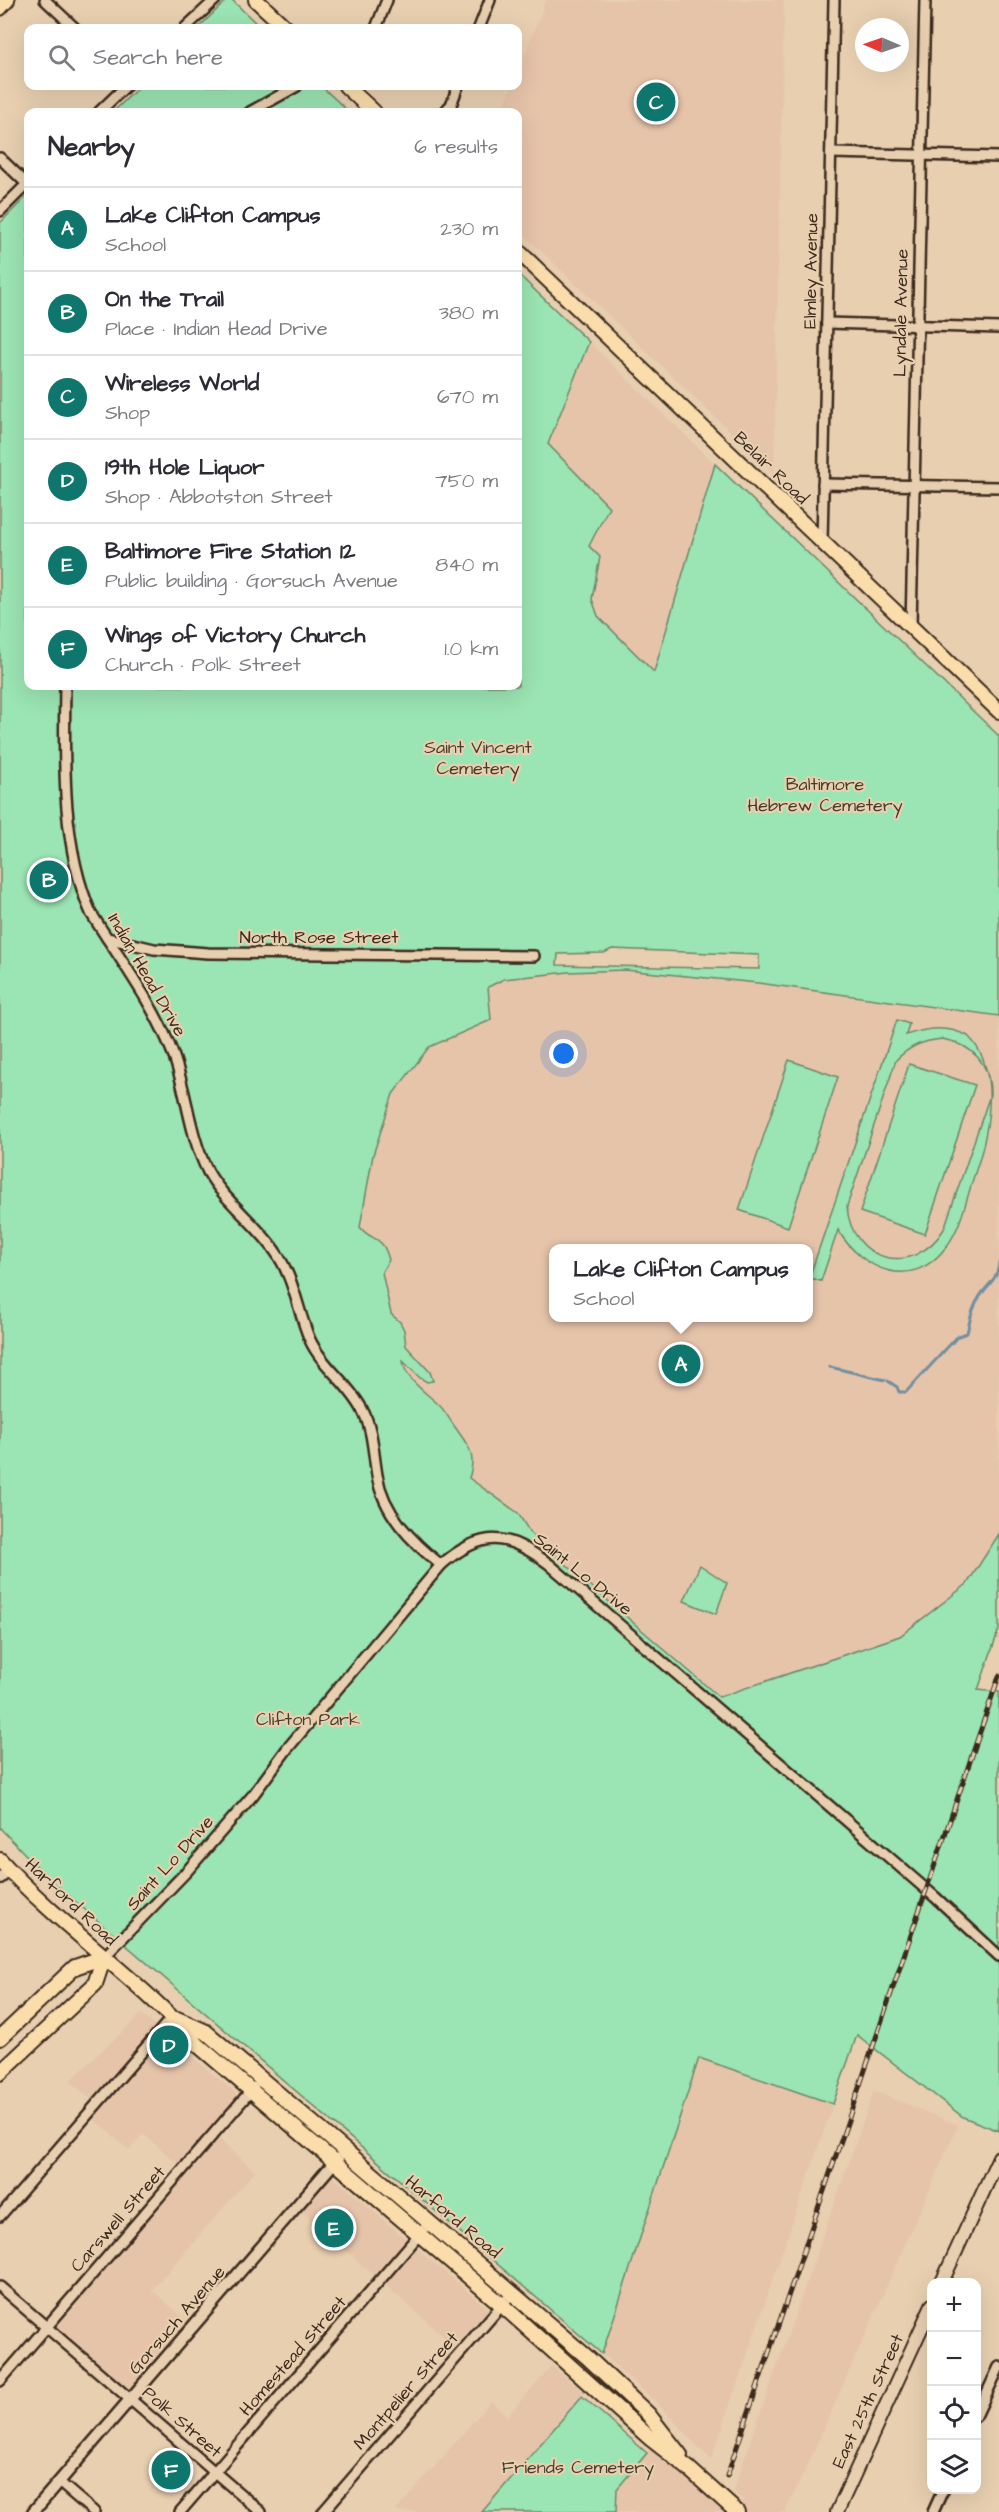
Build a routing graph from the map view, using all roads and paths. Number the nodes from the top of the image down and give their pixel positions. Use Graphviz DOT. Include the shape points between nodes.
graph roads {
  1 [pos="7,0"];
  2 [pos="45,0"];
  3 [pos="215,0"];
  4 [pos="256,0"];
  5 [pos="387,0"];
  6 [pos="490,0"];
  7 [pos="834,0"];
  8 [pos="925,0"];
  9 [pos="0,8"];
  10 [pos="71,24"];
  11 [pos="189,24"];
  12 [pos="282,24"];
  13 [pos="378,24"];
  14 [pos="481,24"];
  15 [pos="122,90"];
  16 [pos="290,90"];
  17 [pos="350,90"];
  18 [pos="456,90"];
  19 [pos="103,108"];
  20 [pos="257,108"];
  21 [pos="370,108"];
  22 [pos="447,108"];
  23 [pos="831,153"];
  24 [pos="921,155"];
  25 [pos="999,157"];
  26 [pos="0,158"];
  27 [pos="24,180"];
  28 [pos="24,188"];
  29 [pos="0,211"];
  30 [pos="522,255"];
  31 [pos="827,323"];
  32 [pos="918,326"];
  33 [pos="999,328"];
  34 [pos="823,484"];
  35 [pos="914,485"];
  36 [pos="999,487"];
  37 [pos="822,542"];
  38 [pos="911,626"];
  39 [pos="65,690"];
  40 [pos="999,710"];
  41 [pos="106,938"];
  42 [pos="534,956"];
  43 [pos="441,1565"];
  44 [pos="3,1869"];
  45 [pos="999,1956"];
  46 [pos="104,1957"];
  47 [pos="173,2016"];
  48 [pos="0,2038"];
  49 [pos="0,2073"];
  50 [pos="262,2078"];
  51 [pos="250,2091"];
  52 [pos="345,2149"];
  53 [pos="999,2157"];
  54 [pos="335,2162"];
  55 [pos="0,2216"];
  56 [pos="430,2222"];
  57 [pos="420,2234"];
  58 [pos="944,2278"];
  59 [pos="0,2287"];
  60 [pos="513,2292"];
  61 [pos="502,2305"];
  62 [pos="927,2316"];
  63 [pos="46,2327"];
  64 [pos="999,2367"];
  65 [pos="0,2381"];
  66 [pos="130,2399"];
  67 [pos="981,2405"];
  68 [pos="688,2468"];
  69 [pos="215,2472"];
  70 [pos="59,2482"];
  71 [pos="941,2494"];
  72 [pos="33,2512"];
  73 [pos="94,2512"];
  74 [pos="180,2512"];
  75 [pos="261,2512"];
  76 [pos="323,2512"];
  77 [pos="737,2512"];
  78 [pos="837,2512"];
  79 [pos="933,2512"];
  1 -- 9 [label="main road"];
  2 -- 10 [label="street"];
  3 -- 11 [label="street"];
  4 -- 12 [label="main road"];
  5 -- 13 [label="street"];
  6 -- 14 [label="street"];
  7 -- 23 [label="street, Elmley Avenue"];
  8 -- 24 [label="street, Lyndale Avenue"];
  15 -- 19 [label="street"];
  16 -- 20 [label="street"];
  17 -- 21 [label="main road"];
  18 -- 22 [label="street"];
  23 -- 24 [label="street"];
  23 -- 31 [label="street, Elmley Avenue"];
  24 -- 25 [label="street"];
  24 -- 32 [label="street, Lyndale Avenue"];
  26 -- 27 [label="street"];
  28 -- 29 [label="street"];
  30 -- 37 [label="main road, Belair Road"];
  31 -- 32 [label="street"];
  31 -- 34 [label="street, Elmley Avenue"];
  32 -- 33 [label="street"];
  32 -- 35 [label="street, Lyndale Avenue"];
  34 -- 35 [label="street"];
  34 -- 37 [label="street, Elmley Avenue"];
  35 -- 36 [label="street"];
  35 -- 38 [label="street, Lyndale Avenue"];
  37 -- 38 [label="main road, Belair Road"];
  38 -- 40 [label="main road, Belair Road"];
  39 -- 41 [label="street, Indian Head Drive" via="64,755 71,832 85,899"];
  41 -- 42 [label="street, North Rose Street" via="154,949 207,953"];
  41 -- 43 [label="street, Indian Head Drive" via="148,1004 173,1053 209,1173 284,1264 311,1340 367,1418 379,1484 387,1505 408,1536"];
  43 -- 45 [label="street, Saint Lo Drive" via="463,1548 485,1540 511,1541 531,1550"];
  43 -- 46 [label="street, Saint Lo Drive" via="286,1749 253,1795"];
  44 -- 46 [label="main road, Harford Road"];
  46 -- 47 [label="main road, Harford Road"];
  46 -- 48 [label="main road" via="75,1967"];
  46 -- 49 [label="main road" via="95,1984"];
  47 -- 50 [label="main road, Harford Road" via="206,2032"];
  47 -- 51 [label="main road, Harford Road" via="198,2045"];
  47 -- 55 [label="street"];
  50 -- 51 [label="street, Carswell Street"];
  50 -- 52 [label="main road, Harford Road"];
  51 -- 54 [label="main road, Harford Road"];
  51 -- 63 [label="street, Carswell Street"];
  52 -- 54 [label="street, Gorsuch Avenue"];
  52 -- 56 [label="main road, Harford Road"];
  53 -- 58 [label="main road"];
  54 -- 57 [label="main road, Harford Road"];
  54 -- 66 [label="street, Gorsuch Avenue"];
  56 -- 57 [label="street, Homestead Street"];
  56 -- 60 [label="main road, Harford Road"];
  57 -- 61 [label="main road, Harford Road"];
  57 -- 69 [label="street, Homestead Street"];
  59 -- 63 [label="street, Polk Street"];
  60 -- 61 [label="street, Montpelier Street"];
  60 -- 68 [label="main road, Harford Road" via="648,2414"];
  61 -- 68 [label="main road, Harford Road"];
  61 -- 76 [label="street, Montpelier Street"];
  62 -- 78 [label="main road, East 25th Street"];
  63 -- 65 [label="street, Carswell Street"];
  63 -- 66 [label="street, Polk Street"];
  64 -- 67 [label="street"];
  66 -- 69 [label="street, Polk Street"];
  66 -- 70 [label="street, Gorsuch Avenue"];
  68 -- 77 [label="main road, Harford Road"];
  69 -- 74 [label="street, Homestead Street"];
  69 -- 75 [label="street, Polk Street"];
  70 -- 72 [label="street, Gorsuch Avenue"];
  70 -- 73 [label="street"];
  71 -- 79 [label="street"];
}
